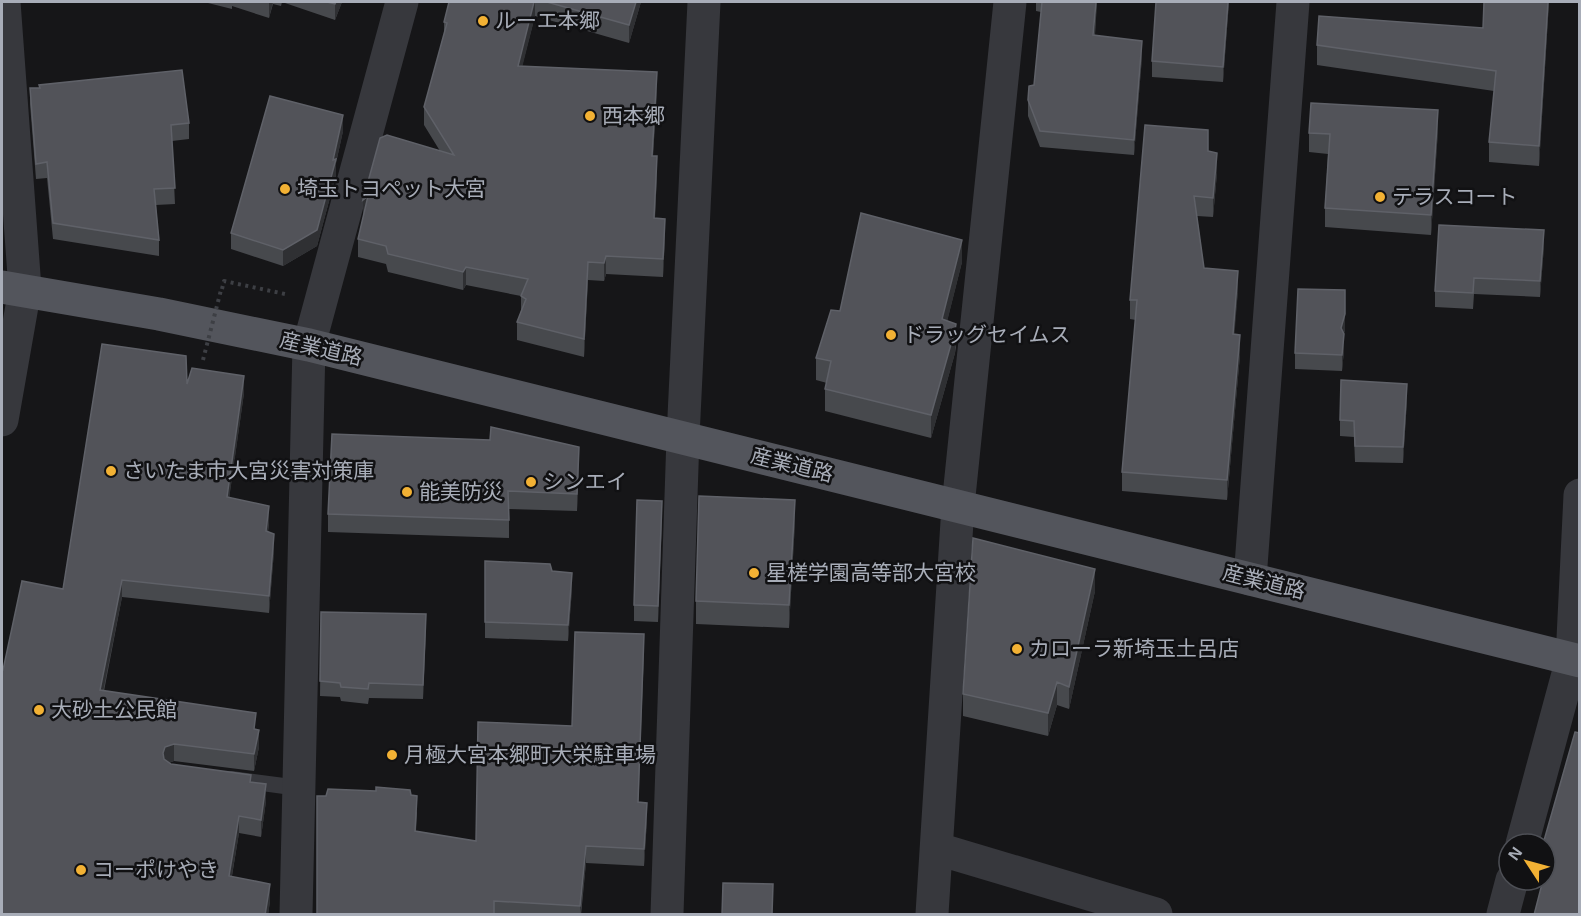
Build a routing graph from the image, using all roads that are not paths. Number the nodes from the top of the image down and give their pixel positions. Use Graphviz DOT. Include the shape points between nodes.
graph roads {
  1 [pos="4,2"];
  2 [pos="402,2"];
  3 [pos="704,2"];
  4 [pos="1010,2"];
  5 [pos="1293,2"];
  6 [pos="5,72"];
  7 [pos="14,288"];
  8 [pos="309,345"];
  9 [pos="2,420"];
  10 [pos="683,437"];
  11 [pos="1580,495"];
  12 [pos="958,506"];
  13 [pos="1250,579"];
  14 [pos="1576,660"];
  15 [pos="219,777"];
  16 [pos="299,788"];
  17 [pos="1526,832"];
  18 [pos="938,849"];
  19 [pos="1509,892"];
  20 [pos="296,915"];
  21 [pos="667,915"];
  22 [pos="932,915"];
  23 [pos="1156,915"];
  24 [pos="1503,915"];
  1 -- 6 [label="street"];
  2 -- 8 [label="street"];
  3 -- 10 [label="street"];
  4 -- 12 [label="street"];
  5 -- 13 [label="street"];
  6 -- 7 [label="street"];
  7 -- 8 [label="main road, 産業道路"];
  7 -- 9 [label="street"];
  8 -- 10 [label="main road, 産業道路"];
  8 -- 16 [label="street"];
  10 -- 12 [label="main road, 産業道路"];
  10 -- 21 [label="street"];
  11 -- 14 [label="street"];
  12 -- 13 [label="main road, 産業道路"];
  12 -- 18 [label="street"];
  13 -- 14 [label="main road, 産業道路"];
  14 -- 17 [label="street"];
  15 -- 16 [label="lane"];
  16 -- 20 [label="street"];
  18 -- 22 [label="street"];
  18 -- 23 [label="street"];
  19 -- 24 [label="street"];
}
